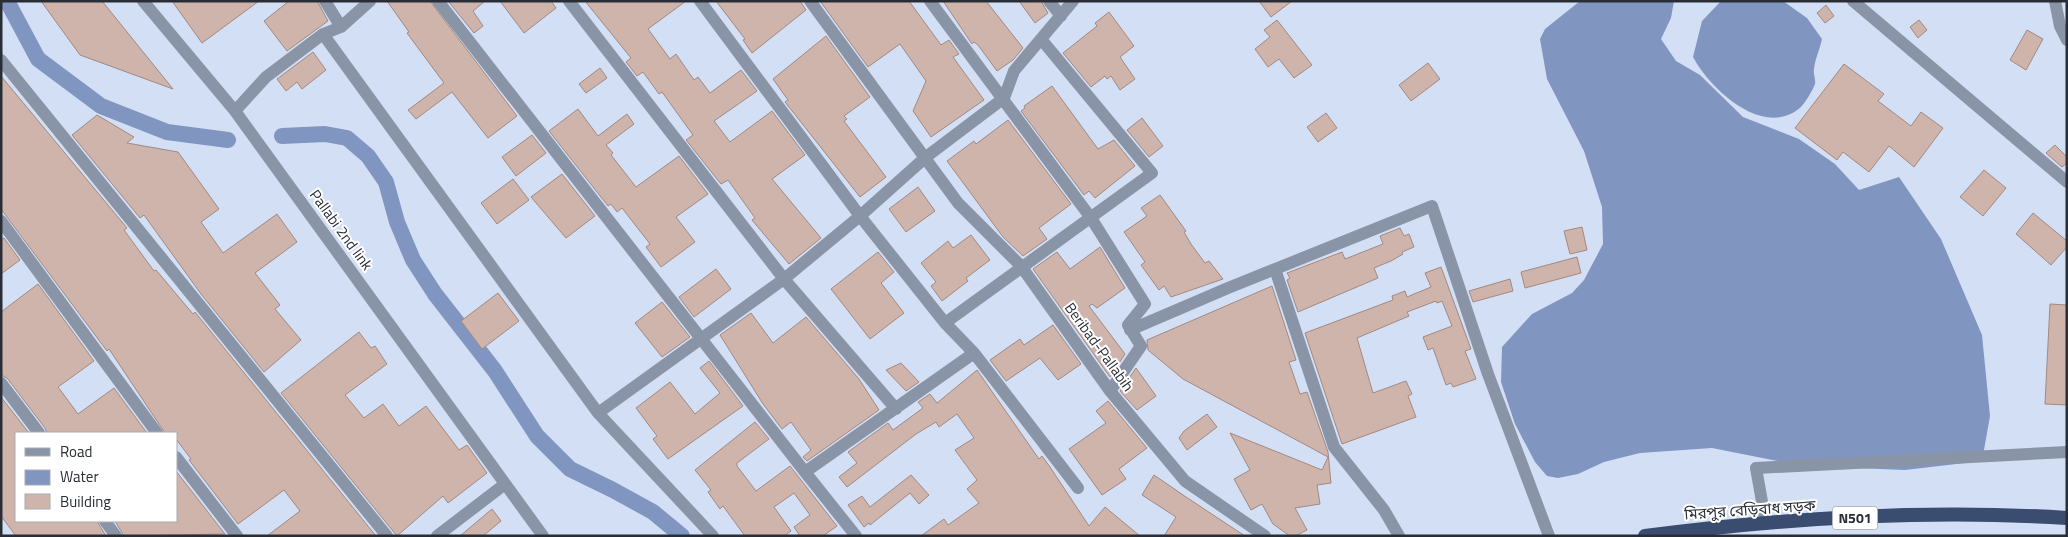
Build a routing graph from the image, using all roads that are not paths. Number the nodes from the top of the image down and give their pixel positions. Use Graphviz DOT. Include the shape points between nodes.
graph roads {
  1 [pos="144,1"];
  2 [pos="325,1"];
  3 [pos="370,1"];
  4 [pos="438,1"];
  5 [pos="569,1"];
  6 [pos="700,1"];
  7 [pos="810,1"];
  8 [pos="930,1"];
  9 [pos="1049,1"];
  10 [pos="1073,1"];
  11 [pos="1853,1"];
  12 [pos="2055,1"];
  13 [pos="1061,16"];
  14 [pos="341,27"];
  15 [pos="323,34"];
  16 [pos="1041,39"];
  17 [pos="2067,40"];
  18 [pos="1,60"];
  19 [pos="1004,98"];
  20 [pos="236,111"];
  21 [pos="926,157"];
  22 [pos="2067,182"];
  23 [pos="860,216"];
  24 [pos="1091,218"];
  25 [pos="1,221"];
  26 [pos="1021,266"];
  27 [pos="1276,269"];
  28 [pos="784,279"];
  29 [pos="945,323"];
  30 [pos="1130,330"];
  31 [pos="702,338"];
  32 [pos="974,353"];
  33 [pos="1,383"];
  34 [pos="1110,391"];
  35 [pos="896,409"];
  36 [pos="598,412"];
  37 [pos="38,432"];
  38 [pos="156,432"];
  39 [pos="2067,452"];
  40 [pos="178,461"];
  41 [pos="806,472"];
  42 [pos="505,484"];
  43 [pos="1078,488"];
  44 [pos="2067,518"];
  45 [pos="106,522"];
  46 [pos="1766,524"];
  47 [pos="116,536"];
  48 [pos="237,536"];
  49 [pos="387,536"];
  50 [pos="437,536"];
  51 [pos="543,536"];
  52 [pos="713,536"];
  53 [pos="856,536"];
  54 [pos="1266,536"];
  55 [pos="1399,536"];
  56 [pos="1550,536"];
  57 [pos="1645,536"];
  1 -- 20 [label="street, Pallabi 2nd link"];
  2 -- 14 [label="street"];
  3 -- 14 [label="street"];
  4 -- 31 [label="street"];
  5 -- 28 [label="street"];
  6 -- 23 [label="street"];
  7 -- 21 [label="street, Beribad-Pallabih"];
  8 -- 19 [label="street"];
  9 -- 13 [label="street"];
  10 -- 13 [label="street"];
  11 -- 22 [label="street"];
  12 -- 17 [label="street" via="2060,26"];
  13 -- 16 [label="street"];
  14 -- 15 [label="street"];
  15 -- 20 [label="street" via="266,77"];
  15 -- 36 [label="street"];
  16 -- 19 [label="street" via="1014,71"];
  16 -- 24 [label="street" via="1152,173"];
  18 -- 49 [label="street"];
  19 -- 21 [label="street"];
  19 -- 24 [label="street"];
  20 -- 42 [label="street, Pallabi 2nd link"];
  21 -- 23 [label="street"];
  21 -- 26 [label="street, Beribad-Pallabih" via="958,203"];
  23 -- 28 [label="street"];
  23 -- 29 [label="street"];
  24 -- 26 [label="street"];
  24 -- 30 [label="street" via="1145,304 1128,326"];
  25 -- 38 [label="street"];
  26 -- 29 [label="street"];
  26 -- 34 [label="street, Beribad-Pallabih"];
  27 -- 30 [label="street"];
  27 -- 55 [label="street" via="1334,447 1384,510"];
  27 -- 56 [label="street" via="1432,206 1488,374"];
  28 -- 31 [label="street"];
  28 -- 35 [label="street"];
  29 -- 32 [label="street"];
  30 -- 34 [label="street" via="1141,346"];
  31 -- 36 [label="street"];
  31 -- 41 [label="street"];
  32 -- 35 [label="street"];
  32 -- 43 [label="street"];
  33 -- 37 [label="street"];
  34 -- 54 [label="street, Beribad-Pallabih" via="1186,481"];
  35 -- 41 [label="street"];
  36 -- 52 [label="street"];
  39 -- 46 [label="street" via="1756,468"];
  40 -- 48 [label="street"];
  41 -- 53 [label="street"];
  42 -- 50 [label="street"];
  42 -- 51 [label="street, Pallabi 2nd link"];
  44 -- 46 [label="highway, মিরপুর বেড়িবাধ সড়ক / N501" via="1995,514"];
  45 -- 47 [label="street"];
  46 -- 57 [label="highway, মিরপুর বেড়িবাধ সড়ক / N501"];
}
